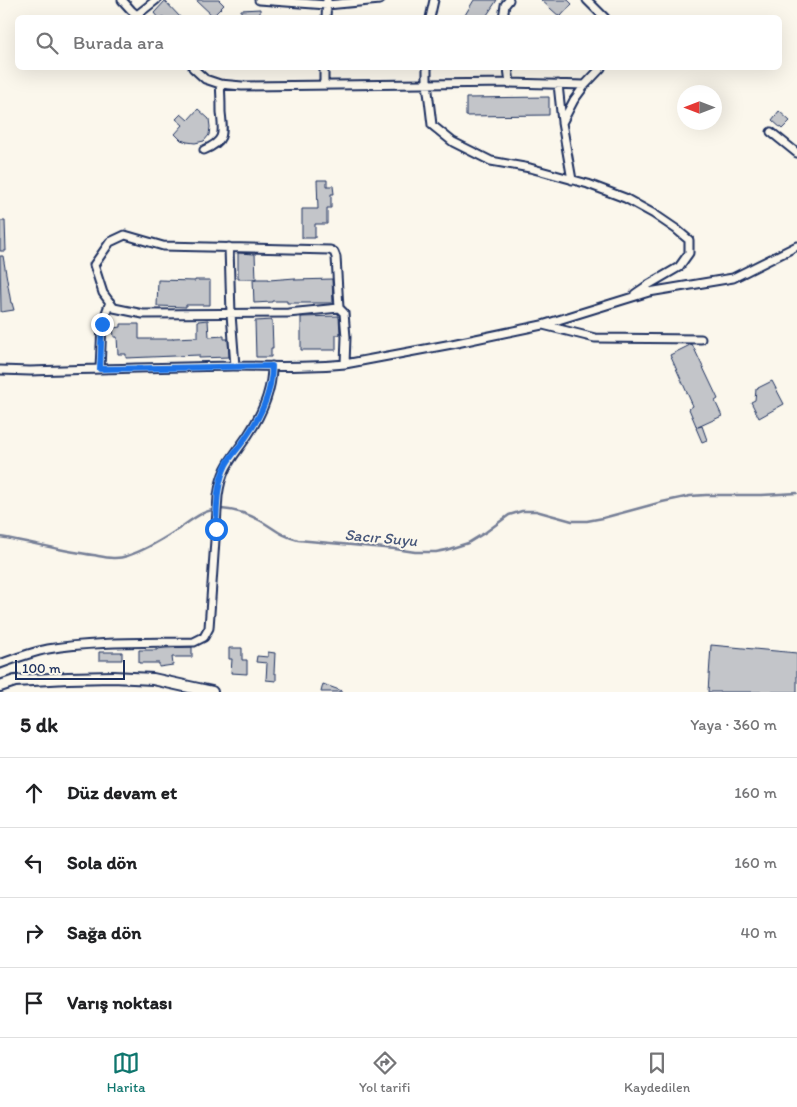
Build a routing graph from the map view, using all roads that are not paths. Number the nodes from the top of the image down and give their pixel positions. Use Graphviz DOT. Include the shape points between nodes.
graph roads {
  1 [pos="122,0"];
  2 [pos="156,0"];
  3 [pos="259,0"];
  4 [pos="380,0"];
  5 [pos="434,0"];
  6 [pos="509,0"];
  7 [pos="587,0"];
  8 [pos="327,3"];
  9 [pos="137,15"];
  10 [pos="139,15"];
  11 [pos="431,15"];
  12 [pos="503,15"];
  13 [pos="601,15"];
  14 [pos="195,70"];
  15 [pos="324,70"];
  16 [pos="428,70"];
  17 [pos="508,70"];
  18 [pos="598,70"];
  19 [pos="510,82"];
  20 [pos="427,83"];
  21 [pos="220,84"];
  22 [pos="558,84"];
  23 [pos="324,85"];
  24 [pos="585,85"];
  25 [pos="562,123"];
  26 [pos="771,132"];
  27 [pos="204,150"];
  28 [pos="797,153"];
  29 [pos="572,180"];
  30 [pos="797,246"];
  31 [pos="229,247"];
  32 [pos="631,297"];
  33 [pos="110,302"];
  34 [pos="339,308"];
  35 [pos="231,314"];
  36 [pos="542,325"];
  37 [pos="701,339"];
  38 [pos="345,364"];
  39 [pos="235,366"];
  40 [pos="272,366"];
  41 [pos="100,369"];
  42 [pos="0,370"];
  43 [pos="0,664"];
  44 [pos="0,686"];
  45 [pos="212,692"];
  1 -- 9 [label="street"];
  2 -- 10 [label="street"];
  3 -- 8 [label="street"];
  4 -- 8 [label="street"];
  5 -- 11 [label="street"];
  6 -- 12 [label="street"];
  7 -- 13 [label="street"];
  14 -- 21 [label="street" via="205,79"];
  15 -- 23 [label="street"];
  16 -- 20 [label="street"];
  17 -- 19 [label="street"];
  18 -- 24 [label="street"];
  19 -- 20 [label="street"];
  19 -- 22 [label="street"];
  20 -- 23 [label="street"];
  20 -- 29 [label="street" via="432,125 453,142 491,161"];
  21 -- 23 [label="street"];
  21 -- 27 [label="street" via="224,127 214,146"];
  22 -- 24 [label="street"];
  22 -- 25 [label="street"];
  24 -- 25 [label="street"];
  25 -- 29 [label="street"];
  26 -- 28 [label="street"];
  29 -- 32 [label="street" via="625,198 689,240 689,253 679,267"];
  30 -- 32 [label="street" via="734,278"];
  31 -- 33 [label="street" via="163,246 125,235 110,242 94,265 103,293"];
  31 -- 34 [label="street" via="334,252"];
  31 -- 35 [label="street"];
  32 -- 36 [label="street"];
  33 -- 35 [label="street" via="114,308 144,314"];
  33 -- 41 [label="street" via="102,324"];
  34 -- 35 [label="street"];
  34 -- 38 [label="street" via="344,314"];
  35 -- 39 [label="street"];
  36 -- 37 [label="street" via="596,338"];
  36 -- 38 [label="street"];
  38 -- 40 [label="street"];
  39 -- 40 [label="street"];
  39 -- 41 [label="street"];
  40 -- 43 [label="street" via="266,400 253,427 226,465 221,480 209,628 201,640 82,645 47,650"];
  41 -- 42 [label="street"];
  44 -- 45 [label="highway" via="15,681 113,677 153,679"];
}
